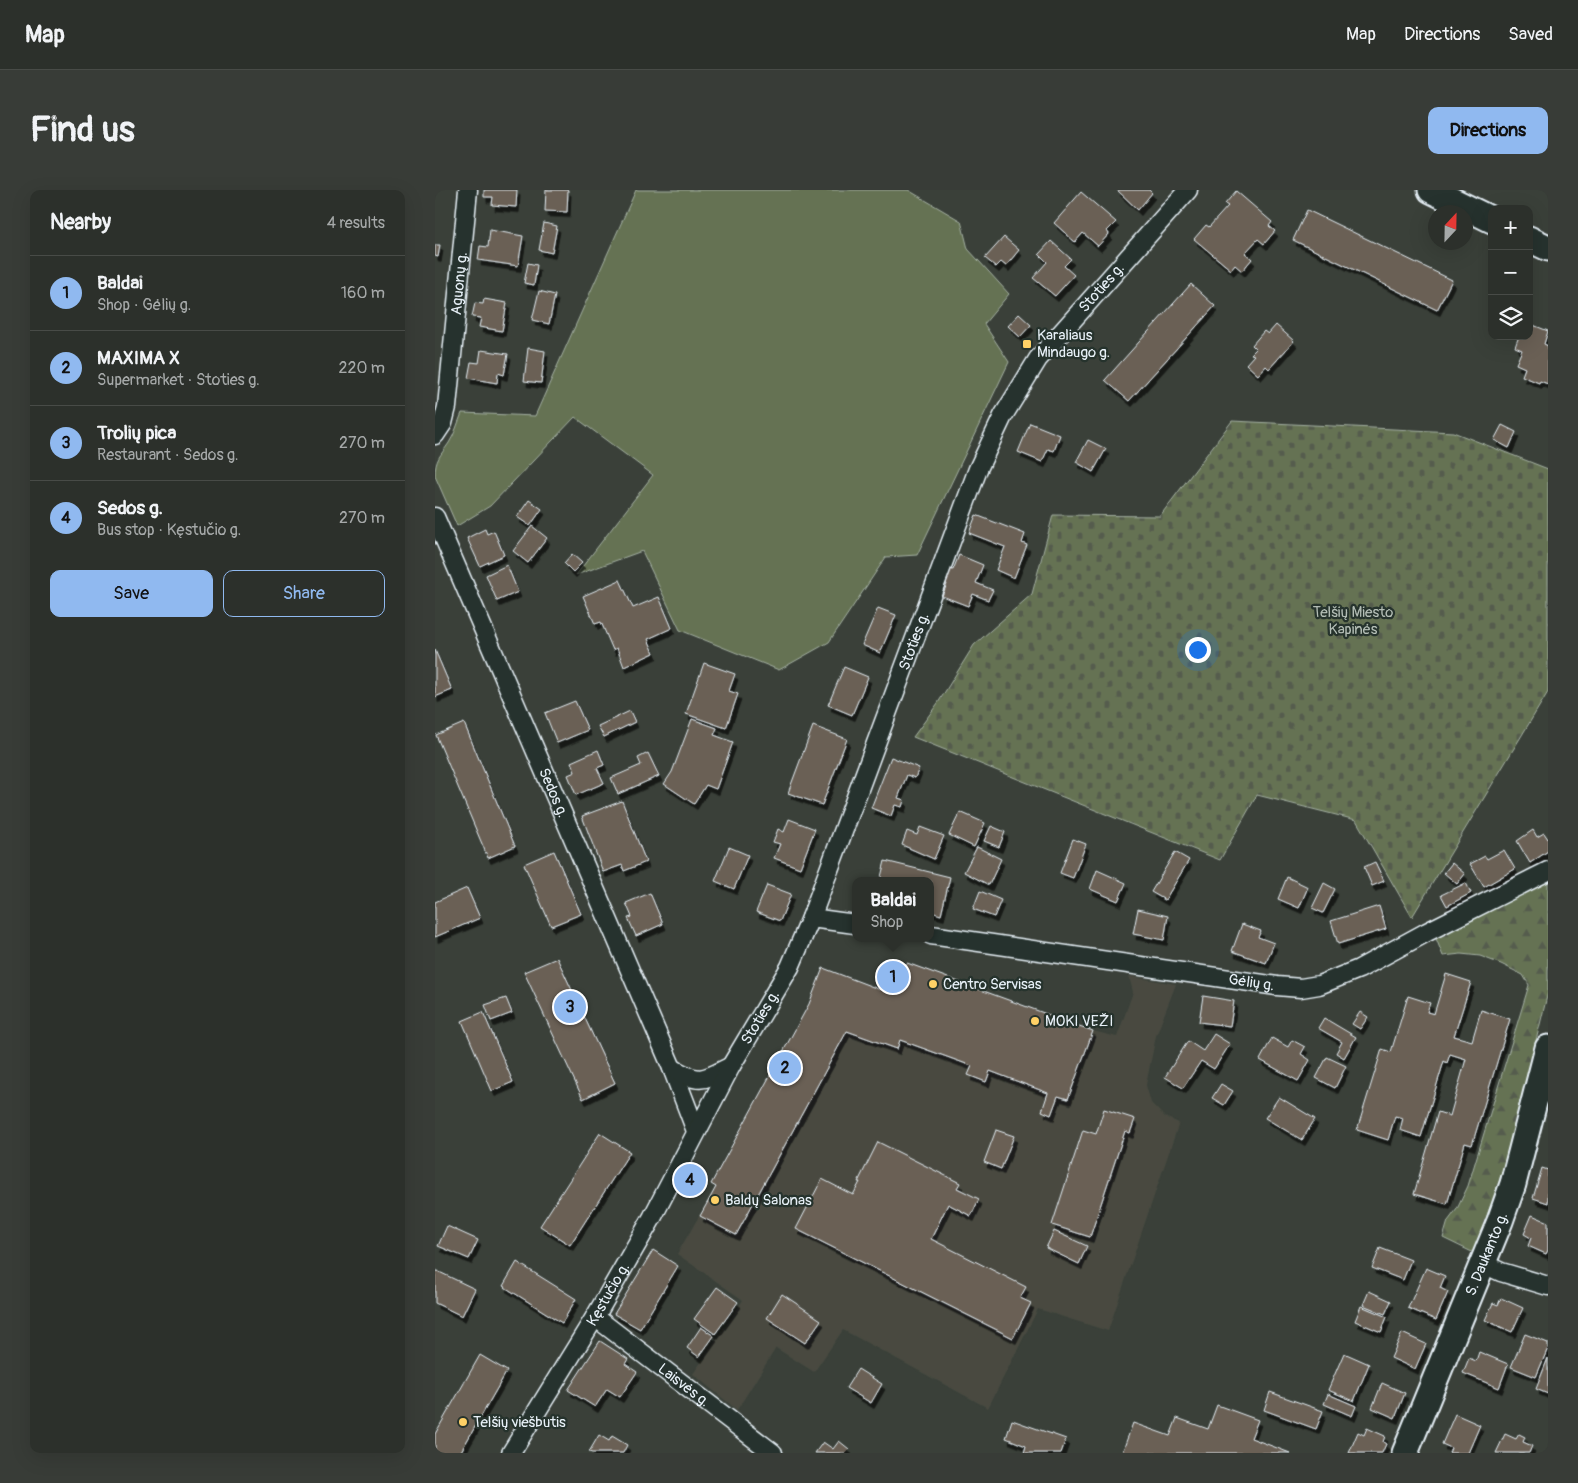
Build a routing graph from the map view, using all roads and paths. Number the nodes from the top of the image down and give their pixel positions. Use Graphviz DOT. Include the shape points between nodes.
graph roads {
  1 [pos="468,190"];
  2 [pos="1188,190"];
  3 [pos="1431,190"];
  4 [pos="1488,218"];
  5 [pos="1533,241"];
  6 [pos="1548,248"];
  7 [pos="435,435"];
  8 [pos="435,517"];
  9 [pos="1548,872"];
  10 [pos="811,918"];
  11 [pos="852,924"];
  12 [pos="934,935"];
  13 [pos="1548,1048"];
  14 [pos="731,1066"];
  15 [pos="672,1068"];
  16 [pos="697,1131"];
  17 [pos="1483,1264"];
  18 [pos="1548,1286"];
  19 [pos="595,1317"];
  20 [pos="511,1453"];
  21 [pos="773,1453"];
  22 [pos="1405,1453"];
  1 -- 7 [label="street, Aguonų g." via="447,407 443,423"];
  2 -- 10 [label="street, Stoties g." via="1039,359 1003,416 978,469"];
  3 -- 4 [label="main road"];
  5 -- 6 [label="main road"];
  8 -- 15 [label="street, Sedos g."];
  9 -- 12 [label="street, Gėlių g." via="1359,969 1319,985 1301,988"];
  10 -- 11 [label="street"];
  10 -- 14 [label="street, Stoties g." via="789,967"];
  13 -- 17 [label="main road, S. Daukanto g." via="1513,1184"];
  14 -- 15 [label="street" via="700,1080 686,1077"];
  14 -- 16 [label="street, Stoties g."];
  15 -- 16 [label="street, Sedos g."];
  16 -- 19 [label="street, Kęstučio g."];
  17 -- 18 [label="street"];
  17 -- 22 [label="main road, S. Daukanto g."];
  19 -- 20 [label="street, Kęstučio g."];
  19 -- 21 [label="street, Laisvės g."];
}
